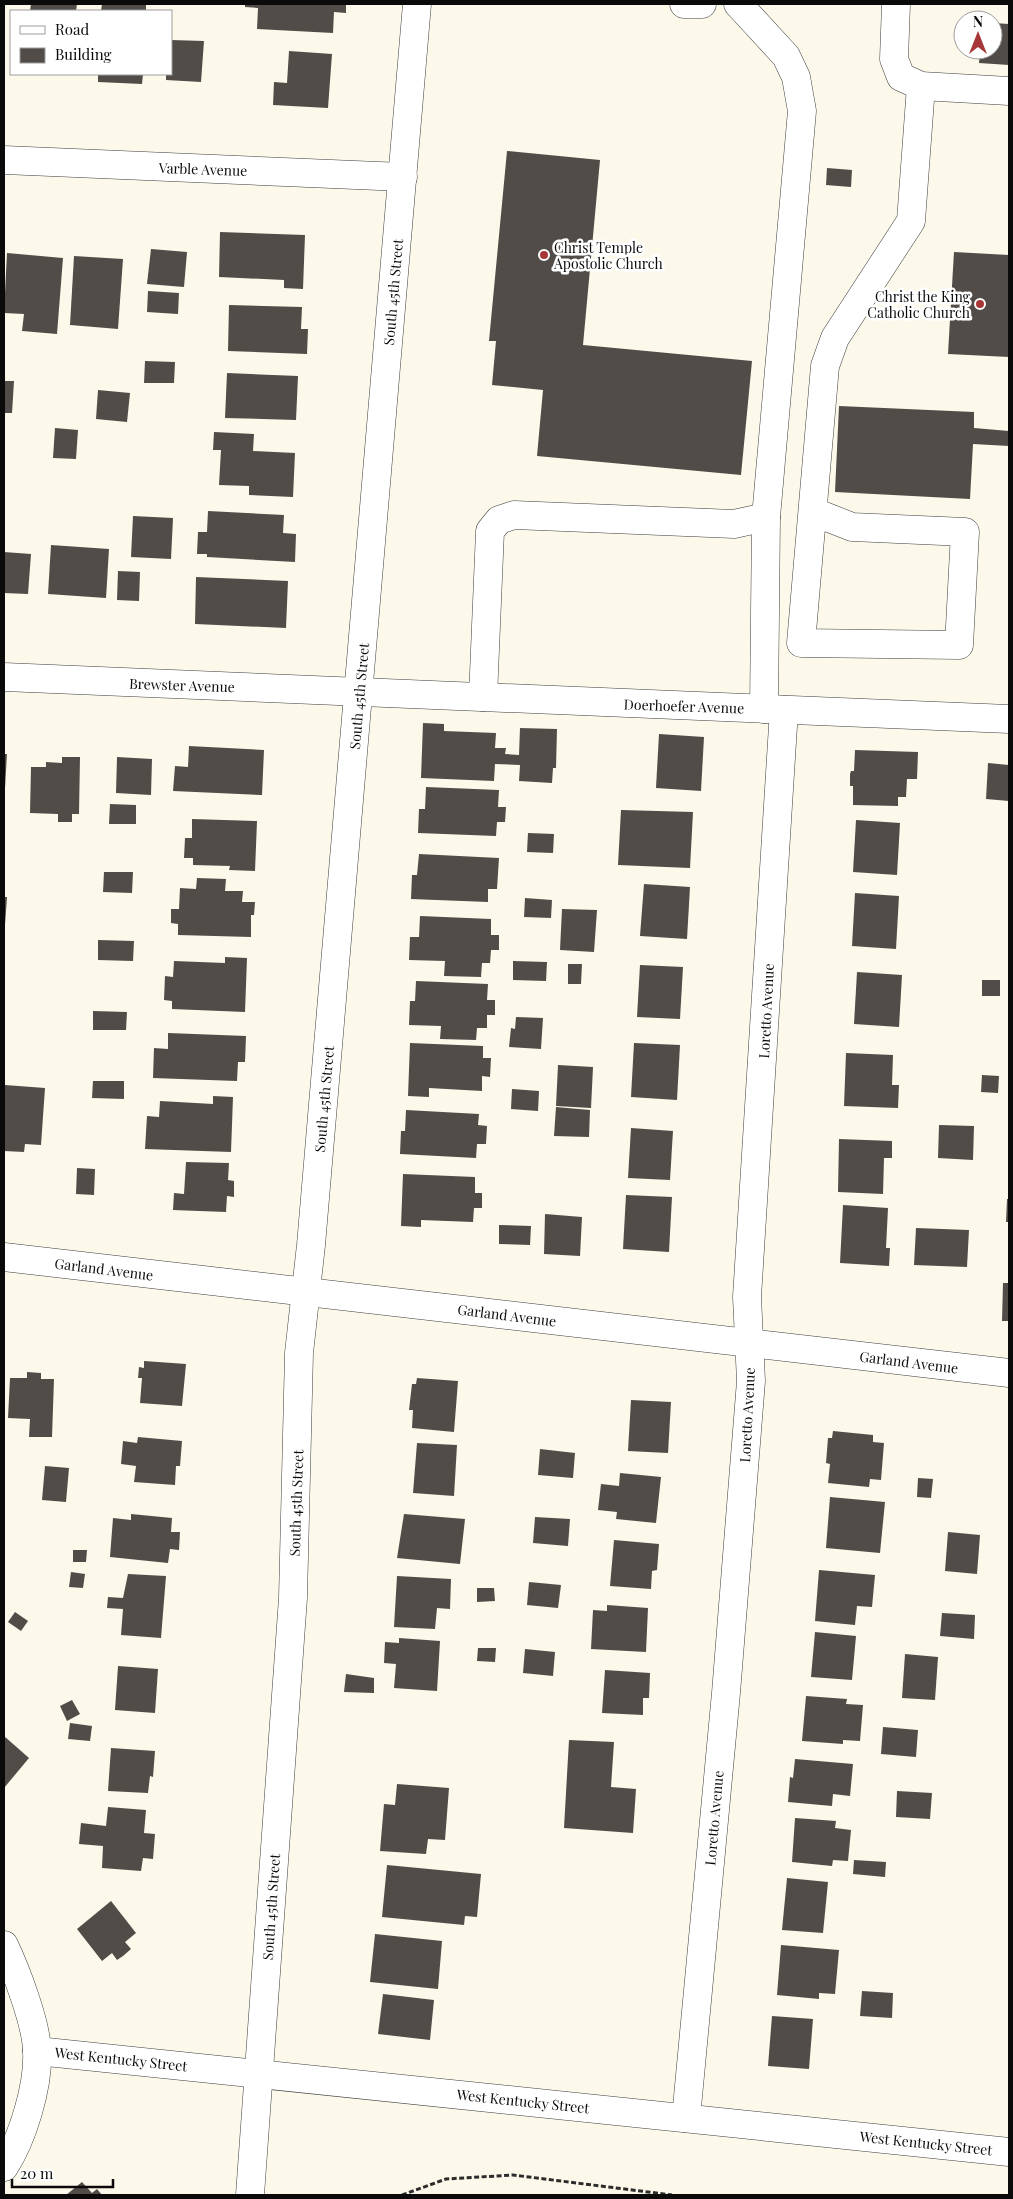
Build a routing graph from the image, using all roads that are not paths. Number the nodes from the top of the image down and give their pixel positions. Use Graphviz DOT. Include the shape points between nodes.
graph roads {
  1 [pos="417,4"];
  2 [pos="684,4"];
  3 [pos="702,4"];
  4 [pos="738,4"];
  5 [pos="896,4"];
  6 [pos="922,86"];
  7 [pos="1009,91"];
  8 [pos="4,160"];
  9 [pos="403,177"];
  10 [pos="814,512"];
  11 [pos="766,517"];
  12 [pos="4,677"];
  13 [pos="360,692"];
  14 [pos="482,697"];
  15 [pos="774,709"];
  16 [pos="1009,718"];
  17 [pos="4,1257"];
  18 [pos="305,1292"];
  19 [pos="750,1343"];
  20 [pos="1009,1373"];
  21 [pos="4,1945"];
  22 [pos="37,2050"];
  23 [pos="259,2074"];
  24 [pos="686,2118"];
  25 [pos="1009,2152"];
  26 [pos="4,2167"];
  27 [pos="250,2195"];
  1 -- 9 [label="street, South 45th Street"];
  2 -- 3 [label="street"];
  4 -- 11 [label="street, Loretto Avenue" via="786,56 796,77 802,111"];
  5 -- 6 [label="street" via="894,59 901,77"];
  6 -- 7 [label="street"];
  6 -- 10 [label="street" via="911,221 836,338 825,366"];
  8 -- 9 [label="street, Varble Avenue"];
  9 -- 13 [label="street, South 45th Street"];
  10 -- 10 [label="street" via="852,527 965,532 959,645 801,643"];
  11 -- 14 [label="street" via="734,524 514,515 499,520 490,531"];
  11 -- 15 [label="street, Loretto Avenue"];
  12 -- 13 [label="street, Brewster Avenue"];
  13 -- 14 [label="street, Doerhoefer Avenue"];
  13 -- 18 [label="street, South 45th Street"];
  14 -- 15 [label="street, Doerhoefer Avenue"];
  15 -- 16 [label="street, Doerhoefer Avenue"];
  15 -- 19 [label="street, Loretto Avenue" via="747,1297"];
  17 -- 18 [label="street, Garland Avenue"];
  18 -- 19 [label="street, Garland Avenue"];
  18 -- 23 [label="street, South 45th Street" via="298,1353 293,1598"];
  19 -- 20 [label="street, Garland Avenue"];
  19 -- 24 [label="street, Loretto Avenue" via="751,1381 726,1694"];
  21 -- 22 [label="street" via="29,2014"];
  22 -- 23 [label="street, West Kentucky Street"];
  22 -- 26 [label="street" via="26,2122"];
  23 -- 24 [label="street, West Kentucky Street"];
  23 -- 27 [label="street, South 45th Street"];
  24 -- 25 [label="street, West Kentucky Street"];
}
